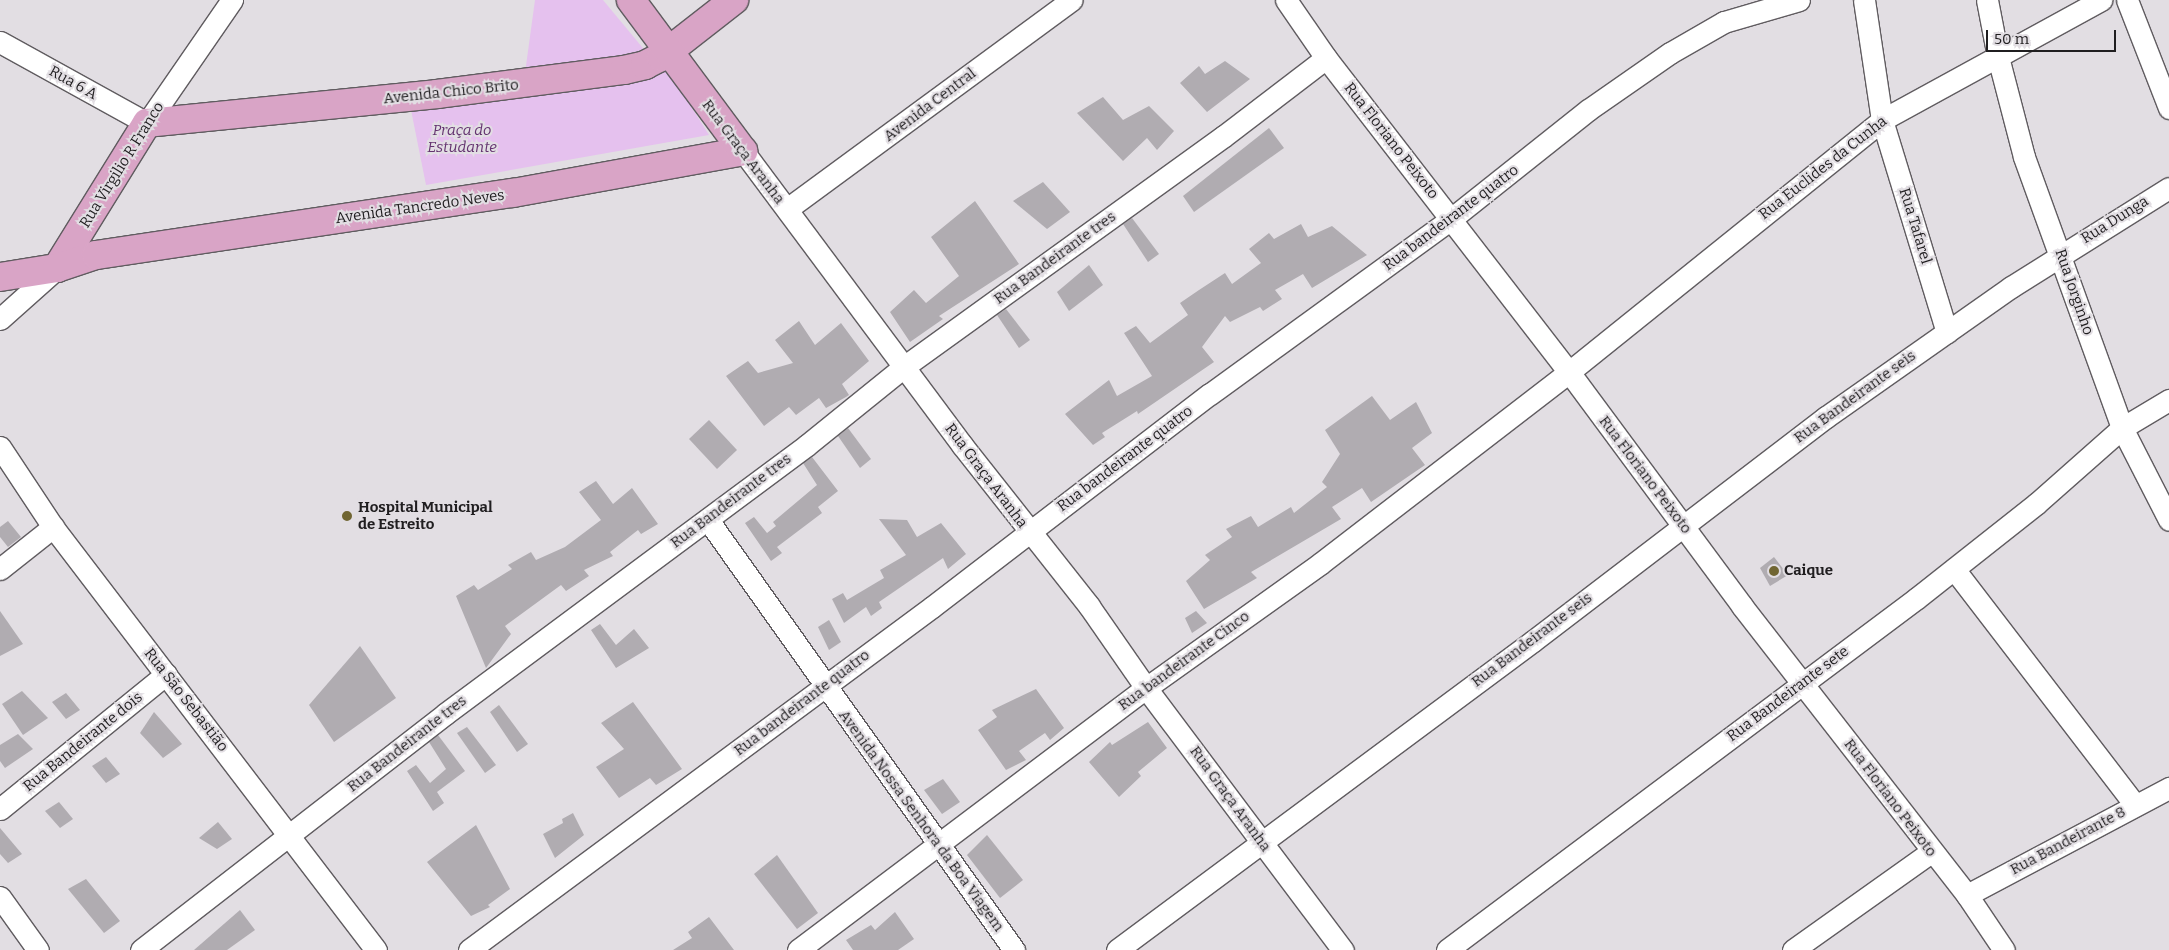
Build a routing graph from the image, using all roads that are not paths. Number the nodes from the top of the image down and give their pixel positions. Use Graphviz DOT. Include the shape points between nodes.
graph roads {
  1 [pos="232,0"];
  2 [pos="631,0"];
  3 [pos="734,0"];
  4 [pos="1071,0"];
  5 [pos="1286,0"];
  6 [pos="1799,0"];
  7 [pos="1864,0"];
  8 [pos="1987,0"];
  9 [pos="2101,0"];
  10 [pos="2127,0"];
  11 [pos="0,42"];
  12 [pos="668,50"];
  13 [pos="1998,57"];
  14 [pos="1326,58"];
  15 [pos="2169,108"];
  16 [pos="1882,120"];
  17 [pos="146,123"];
  18 [pos="744,152"];
  19 [pos="2169,188"];
  20 [pos="787,209"];
  21 [pos="1451,219"];
  22 [pos="2062,254"];
  23 [pos="62,260"];
  24 [pos="0,262"];
  25 [pos="0,277"];
  26 [pos="0,319"];
  27 [pos="1948,332"];
  28 [pos="905,366"];
  29 [pos="1569,372"];
  30 [pos="2169,400"];
  31 [pos="2122,428"];
  32 [pos="0,447"];
  33 [pos="708,520"];
  34 [pos="2169,520"];
  35 [pos="1682,524"];
  36 [pos="52,528"];
  37 [pos="1029,532"];
  38 [pos="0,569"];
  39 [pos="1954,569"];
  40 [pos="166,674"];
  41 [pos="1802,682"];
  42 [pos="823,686"];
  43 [pos="1146,688"];
  44 [pos="2169,788"];
  45 [pos="2135,805"];
  46 [pos="0,809"];
  47 [pos="290,834"];
  48 [pos="1261,841"];
  49 [pos="939,843"];
  50 [pos="1931,852"];
  51 [pos="1967,895"];
  52 [pos="0,897"];
  53 [pos="38,950"];
  54 [pos="141,950"];
  55 [pos="376,950"];
  56 [pos="469,950"];
  57 [pos="798,950"];
  58 [pos="1014,950"];
  59 [pos="1117,950"];
  60 [pos="1343,950"];
  61 [pos="1447,950"];
  62 [pos="1793,950"];
  63 [pos="2004,950"];
  1 -- 17 [label="street, Rua Virgilio R Franco"];
  2 -- 12 [label="main road, Rua Graça Aranha"];
  3 -- 12 [label="main road, Avenida Chico Brito"];
  4 -- 20 [label="street, Avenida Central"];
  5 -- 14 [label="street, Rua Floriano Peixoto"];
  6 -- 21 [label="street, Rua bandeirante quatro" via="1724,22 1670,53 1588,110"];
  7 -- 16 [label="street, Rua Tafarel"];
  8 -- 13 [label="street, Rua Jorginho"];
  9 -- 13 [label="street, Rua Euclides da Cunha"];
  10 -- 15 [label="street"];
  11 -- 17 [label="street, Rua 6 A"];
  12 -- 17 [label="main road, Avenida Chico Brito" via="645,65 555,81"];
  12 -- 18 [label="main road, Rua Graça Aranha"];
  13 -- 16 [label="street, Rua Euclides da Cunha"];
  13 -- 22 [label="street, Rua Jorginho" via="2024,157"];
  14 -- 21 [label="street, Rua Floriano Peixoto"];
  14 -- 28 [label="street, Rua Bandeirante tres" via="1224,136"];
  16 -- 27 [label="street, Rua Tafarel"];
  16 -- 29 [label="street, Rua Euclides da Cunha"];
  17 -- 23 [label="main road, Rua Virgilio R Franco"];
  18 -- 20 [label="street, Rua Graça Aranha"];
  18 -- 23 [label="main road, Avenida Tancredo Neves" via="513,193"];
  19 -- 22 [label="street, Rua Dunga"];
  20 -- 28 [label="street, Rua Graça Aranha"];
  21 -- 29 [label="street, Rua Floriano Peixoto"];
  21 -- 37 [label="street, Rua bandeirante quatro" via="1210,394"];
  22 -- 27 [label="street, Rua Dunga"];
  22 -- 31 [label="street, Rua Jorginho"];
  23 -- 24 [label="main road, Avenida Tancredo Neves"];
  23 -- 25 [label="main road, Avenida Tancredo Neves"];
  23 -- 26 [label="street, Rua Virgilio R Franco"];
  27 -- 35 [label="street, Rua Bandeirante seis"];
  28 -- 33 [label="street, Rua Bandeirante tres"];
  28 -- 37 [label="street, Rua Graça Aranha"];
  29 -- 35 [label="street, Rua Floriano Peixoto"];
  29 -- 43 [label="street, Rua bandeirante Cinco" via="1321,563"];
  30 -- 31 [label="street, Rua Bandeirante sete"];
  31 -- 34 [label="street, Rua Jorginho"];
  31 -- 39 [label="street, Rua Bandeirante sete" via="2036,504"];
  32 -- 36 [label="street, Rua São Sebastião"];
  33 -- 42 [label="street, Avenida Nossa Senhora da Boa Viagem"];
  33 -- 47 [label="street, Rua Bandeirante tres" via="445,714"];
  35 -- 41 [label="street, Rua Floriano Peixoto"];
  35 -- 48 [label="street, Rua Bandeirante seis" via="1533,641"];
  36 -- 38 [label="street"];
  36 -- 40 [label="street, Rua São Sebastião"];
  37 -- 42 [label="street, Rua bandeirante quatro"];
  37 -- 43 [label="street, Rua Graça Aranha" via="1089,606"];
  39 -- 41 [label="street, Rua Bandeirante sete"];
  39 -- 45 [label="street"];
  40 -- 46 [label="street, Rua Bandeirante dois"];
  40 -- 47 [label="street, Rua São Sebastião"];
  41 -- 50 [label="street, Rua Floriano Peixoto"];
  41 -- 61 [label="street, Rua Bandeirante sete"];
  42 -- 49 [label="street, Avenida Nossa Senhora da Boa Viagem"];
  42 -- 56 [label="street, Rua bandeirante quatro"];
  43 -- 48 [label="street, Rua Graça Aranha"];
  43 -- 49 [label="street, Rua bandeirante Cinco"];
  44 -- 45 [label="street, Rua Bandeirante 8"];
  45 -- 51 [label="street, Rua Bandeirante 8"];
  47 -- 54 [label="street, Rua Bandeirante tres"];
  47 -- 55 [label="street, Rua São Sebastião"];
  48 -- 59 [label="street, Rua Bandeirante seis"];
  48 -- 60 [label="street, Rua Graça Aranha"];
  49 -- 57 [label="street, Rua bandeirante Cinco"];
  49 -- 58 [label="street, Avenida Nossa Senhora da Boa Viagem"];
  50 -- 51 [label="street, Rua Floriano Peixoto"];
  50 -- 62 [label="street"];
  51 -- 63 [label="street, Rua Floriano Peixoto"];
  52 -- 53 [label="street"];
}
